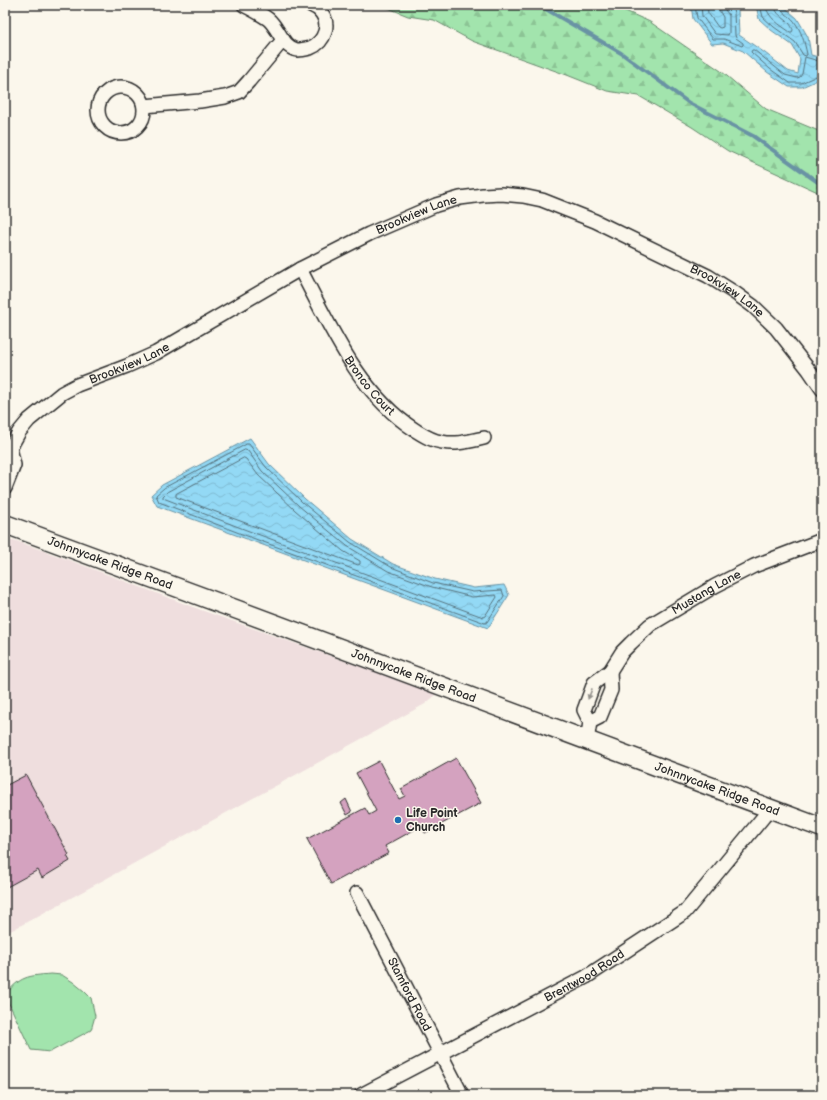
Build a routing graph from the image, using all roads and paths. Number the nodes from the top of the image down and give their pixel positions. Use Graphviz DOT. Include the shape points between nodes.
graph roads {
  1 [pos="244,5"];
  2 [pos="311,5"];
  3 [pos="283,40"];
  4 [pos="144,106"];
  5 [pos="300,269"];
  6 [pos="822,389"];
  7 [pos="484,438"];
  8 [pos="8,450"];
  9 [pos="5,488"];
  10 [pos="5,524"];
  11 [pos="822,540"];
  12 [pos="610,672"];
  13 [pos="590,722"];
  14 [pos="588,741"];
  15 [pos="770,809"];
  16 [pos="822,828"];
  17 [pos="357,893"];
  18 [pos="442,1054"];
  19 [pos="361,1095"];
  20 [pos="462,1095"];
  1 -- 3 [label="street" via="268,19"];
  2 -- 3 [label="street" via="319,10 325,21 326,29 320,42 306,49 297,50"];
  3 -- 4 [label="street" via="239,92 206,100"];
  5 -- 6 [label="street, Brookview Lane" via="369,234 442,203 495,194 542,200 595,221 672,258 735,293 776,328"];
  5 -- 7 [label="street, Bronco Court" via="360,377 390,411 429,439 455,443"];
  5 -- 8 [label="street, Brookview Lane" via="156,353 62,393 29,420"];
  8 -- 9 [label="street, Brookview Lane" via="14,465"];
  10 -- 14 [label="main road, Johnnycake Ridge Road"];
  11 -- 12 [label="street, Mustang Lane" via="754,566 650,625 622,652"];
  12 -- 13 [label="street" via="611,690 600,717"];
  12 -- 13 [label="street, Mustang Lane, one-way" via="594,683 584,710"];
  13 -- 14 [label="street, Mustang Lane"];
  14 -- 15 [label="main road, Johnnycake Ridge Road"];
  15 -- 16 [label="main road, Johnnycake Ridge Road"];
  15 -- 18 [label="street, Brentwood Road" via="686,912 586,977"];
  17 -- 18 [label="street, Stamford Road"];
  18 -- 19 [label="street, Brentwood Road"];
  18 -- 20 [label="street, Stamford Road"];
}
